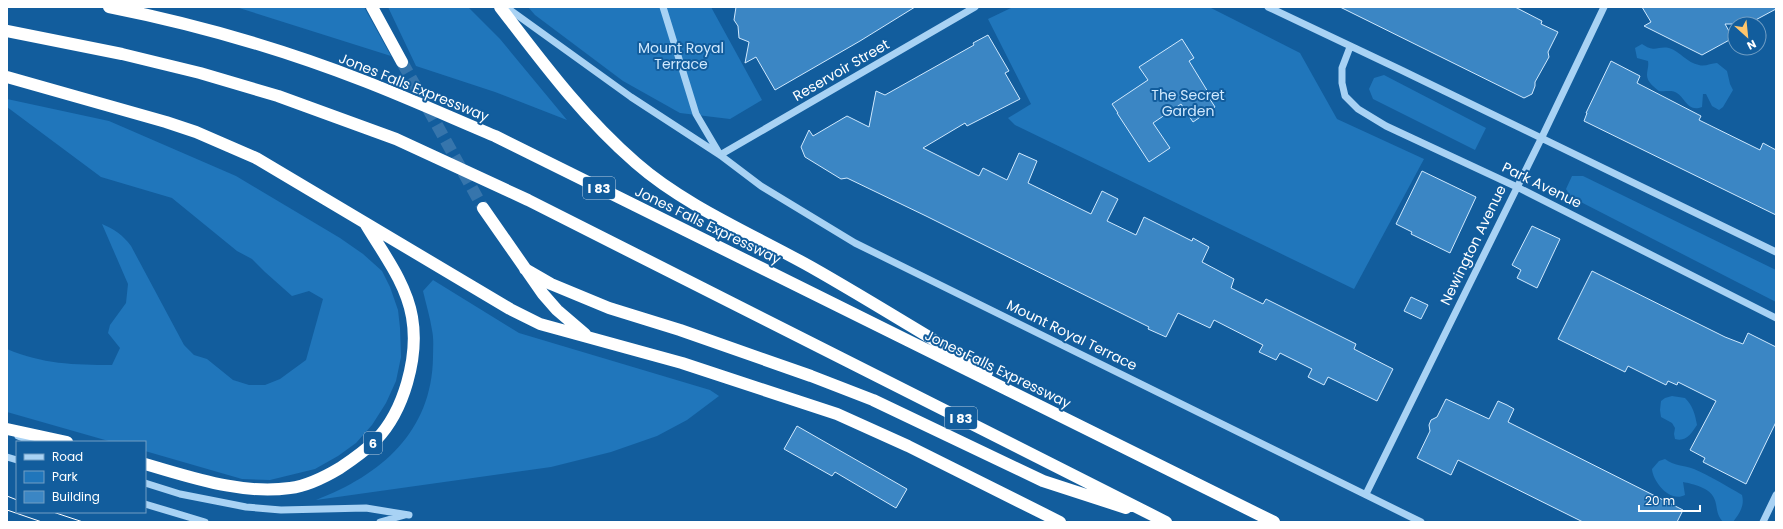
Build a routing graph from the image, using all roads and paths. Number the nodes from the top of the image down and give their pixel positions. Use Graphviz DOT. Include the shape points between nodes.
graph roads {
  1 [pos="109,7"];
  2 [pos="372,7"];
  3 [pos="500,7"];
  4 [pos="506,7"];
  5 [pos="663,7"];
  6 [pos="974,7"];
  7 [pos="1268,7"];
  8 [pos="1604,7"];
  9 [pos="7,31"];
  10 [pos="1350,47"];
  11 [pos="402,62"];
  12 [pos="7,77"];
  13 [pos="1542,137"];
  14 [pos="720,155"];
  15 [pos="1517,187"];
  16 [pos="483,208"];
  17 [pos="364,222"];
  18 [pos="1776,252"];
  19 [pos="525,269"];
  20 [pos="1776,318"];
  21 [pos="587,336"];
  22 [pos="1069,420"];
  23 [pos="7,430"];
  24 [pos="31,441"];
  25 [pos="62,441"];
  26 [pos="146,464"];
  27 [pos="146,483"];
  28 [pos="1366,494"];
  29 [pos="1776,495"];
  30 [pos="146,504"];
  31 [pos="1163,521"];
  32 [pos="205,522"];
  33 [pos="380,522"];
  34 [pos="1060,522"];
  35 [pos="1274,522"];
  36 [pos="1421,522"];
  37 [pos="1763,522"];
  1 -- 22 [label="highway, Jones Falls Expressway / I 83" via="215,32 289,55 364,81 495,136"];
  2 -- 11 [label="highway"];
  3 -- 22 [label="highway" via="557,82 591,121 637,164 660,181 684,198 812,268"];
  4 -- 14 [label="street, Mount Royal Terrace" via="631,97"];
  5 -- 14 [label="street, Mount Royal Terrace" via="696,114"];
  6 -- 14 [label="street, Reservoir Street"];
  7 -- 10 [label="street"];
  8 -- 13 [label="street, Newington Avenue"];
  9 -- 31 [label="highway, I 83" via="200,73 278,96 396,139 528,200"];
  10 -- 13 [label="street"];
  10 -- 15 [label="street, Park Avenue" via="1342,68 1342,83 1345,96 1358,109 1386,126"];
  12 -- 17 [label="highway" via="114,106 196,132 256,158"];
  13 -- 15 [label="street, Newington Avenue"];
  13 -- 18 [label="street"];
  14 -- 28 [label="street, Mount Royal Terrace" via="761,186 855,242"];
  15 -- 20 [label="street, Park Avenue"];
  15 -- 28 [label="street, Newington Avenue"];
  16 -- 19 [label="highway"];
  17 -- 21 [label="highway" via="510,309 540,324"];
  17 -- 26 [label="highway, 6" via="399,281 412,317 411,368 404,392 395,413 376,440 353,460 332,473 311,483 290,488 258,489 217,484"];
  19 -- 21 [label="highway" via="557,310"];
  19 -- 31 [label="highway" via="551,284 608,308 680,330 873,400 1043,481"];
  21 -- 34 [label="highway" via="682,363 837,414 908,446"];
  22 -- 35 [label="highway, Jones Falls Expressway / I 83"];
  23 -- 24 [label="street"];
  23 -- 25 [label="highway"];
  27 -- 33 [label="street" via="180,494 246,507 282,510 366,508 408,515"];
  28 -- 36 [label="street, Mount Royal Terrace"];
  29 -- 37 [label="street"];
  30 -- 32 [label="street"];
}
